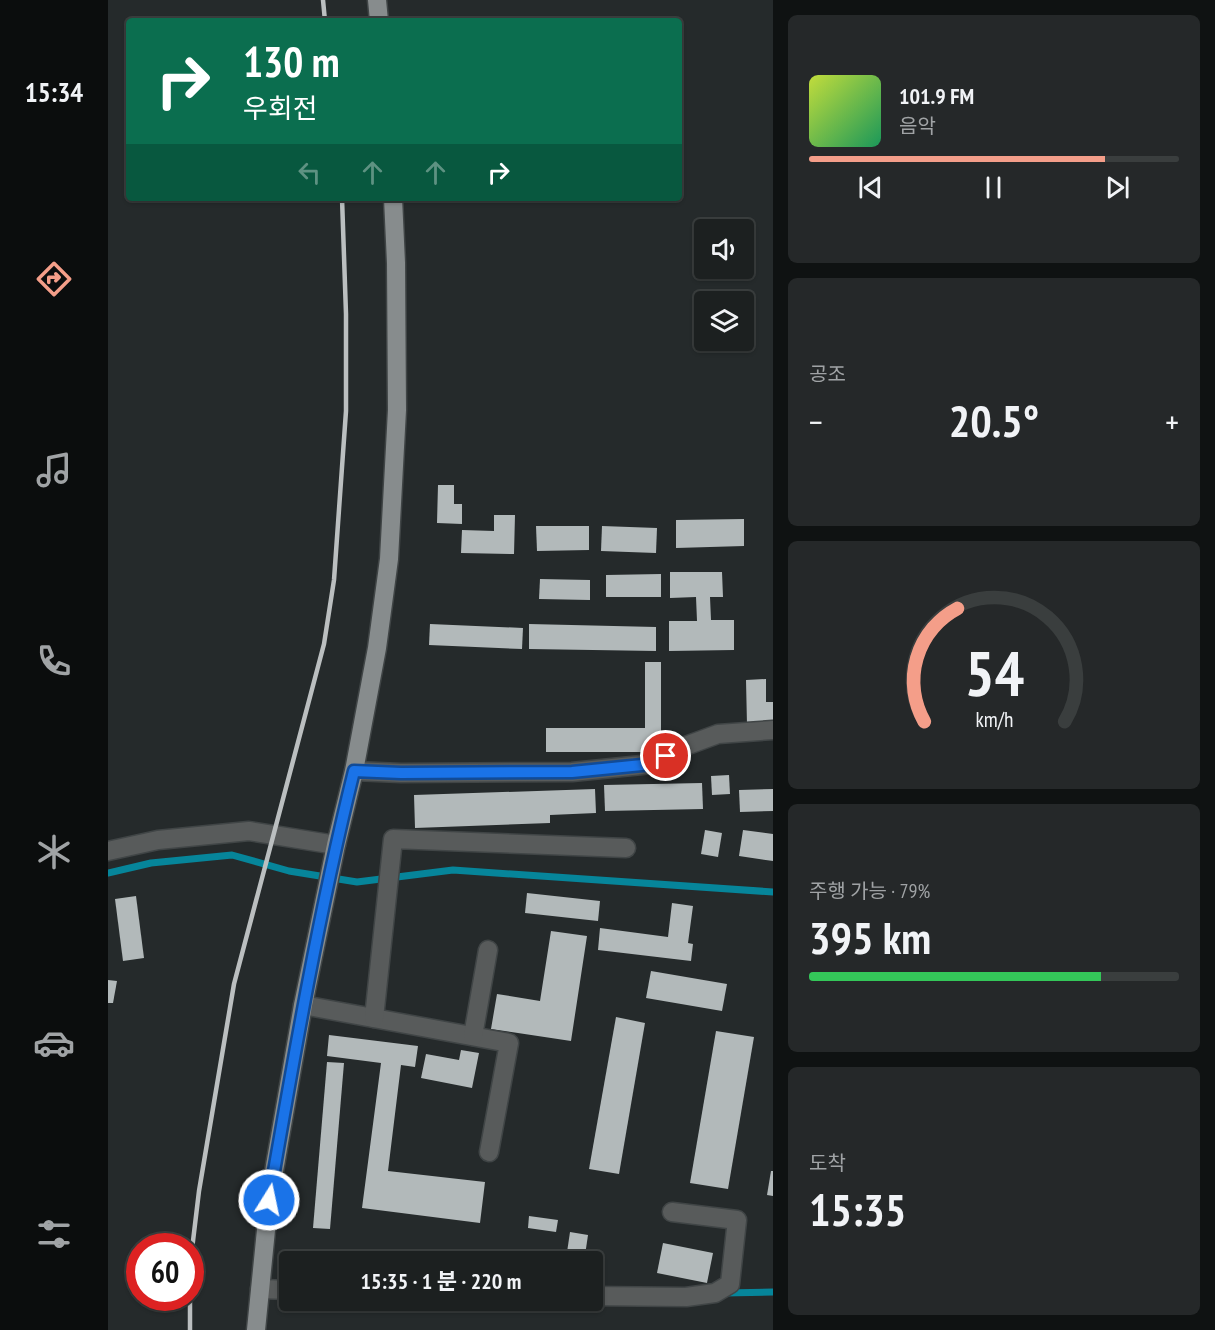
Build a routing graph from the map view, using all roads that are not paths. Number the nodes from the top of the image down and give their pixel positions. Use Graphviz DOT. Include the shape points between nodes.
graph roads {
  1 [pos="377,0"];
  2 [pos="379,18"];
  3 [pos="393,201"];
  4 [pos="772,730"];
  5 [pos="354,771"];
  6 [pos="336,845"];
  7 [pos="626,848"];
  8 [pos="108,851"];
  9 [pos="488,950"];
  10 [pos="303,1005"];
  11 [pos="374,1018"];
  12 [pos="473,1036"];
  13 [pos="489,1152"];
  14 [pos="672,1212"];
  15 [pos="260,1289"];
  16 [pos="279,1290"];
  17 [pos="603,1296"];
  18 [pos="256,1330"];
  1 -- 2 [label="main road"];
  3 -- 5 [label="main road" via="397,410 389,559"];
  4 -- 5 [label="street" via="718,734 652,764 572,772"];
  5 -- 6 [label="main road"];
  6 -- 8 [label="street" via="249,831 158,840"];
  6 -- 10 [label="main road"];
  7 -- 11 [label="street" via="393,839"];
  9 -- 12 [label="street"];
  10 -- 11 [label="street"];
  10 -- 15 [label="main road" via="269,1200"];
  11 -- 12 [label="street"];
  12 -- 13 [label="street" via="509,1043"];
  14 -- 17 [label="street" via="737,1220 730,1284 715,1293 686,1298"];
  15 -- 16 [label="street"];
  15 -- 18 [label="main road"];
}
